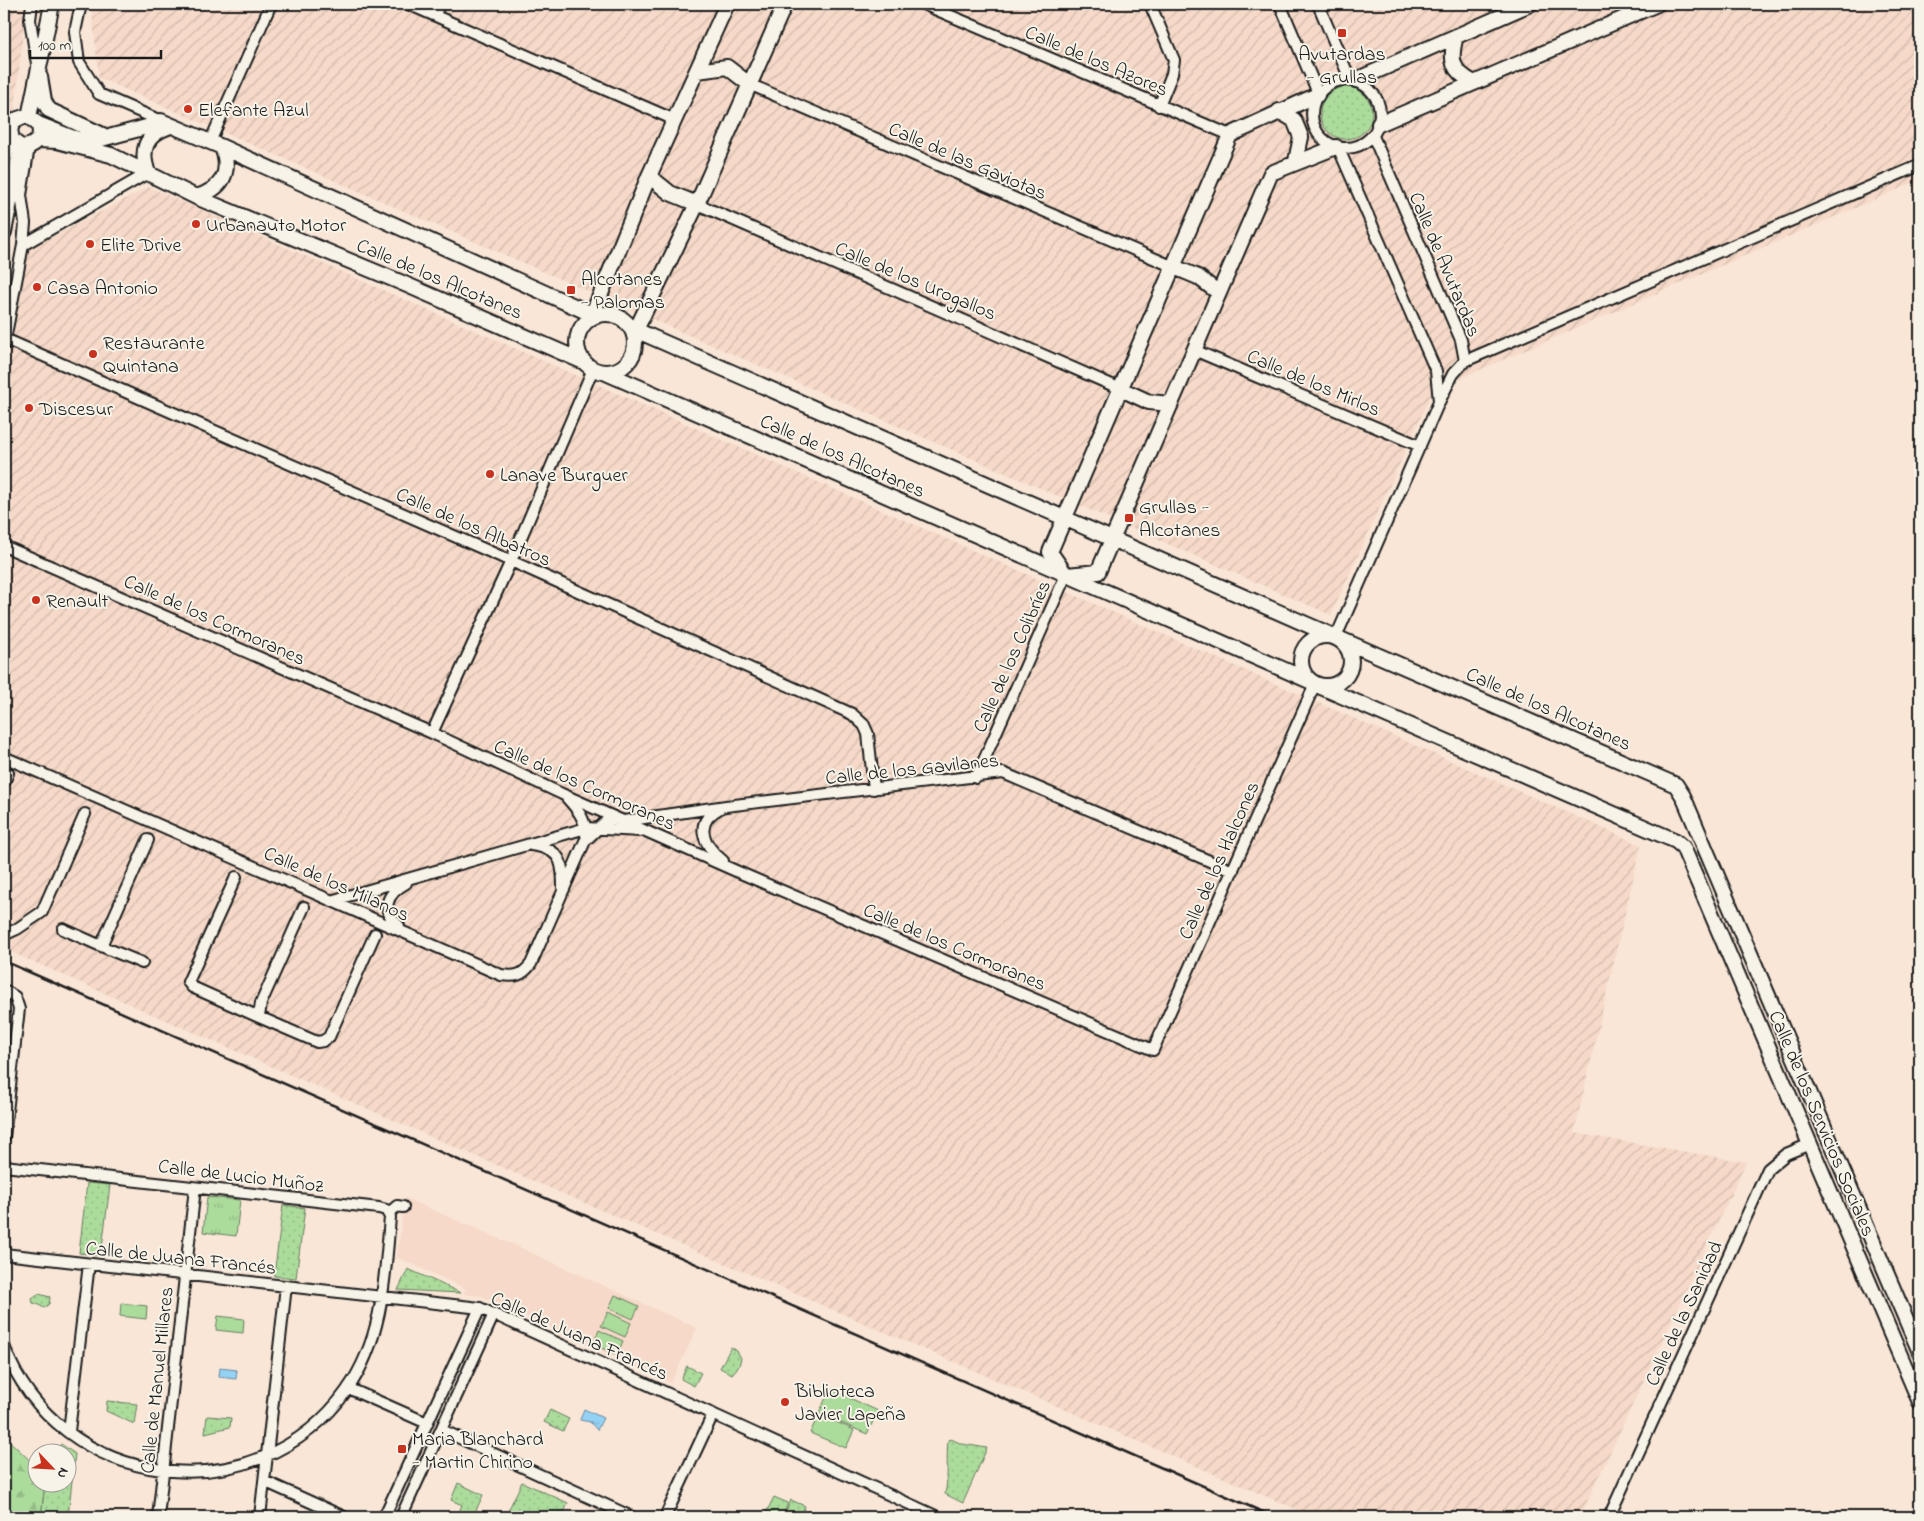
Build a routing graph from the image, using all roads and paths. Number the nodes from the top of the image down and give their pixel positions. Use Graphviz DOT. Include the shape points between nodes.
graph roads {
  1 [pos="32,4"];
  2 [pos="52,4"];
  3 [pos="81,4"];
  4 [pos="271,4"];
  5 [pos="408,4"];
  6 [pos="440,4"];
  7 [pos="727,4"];
  8 [pos="785,4"];
  9 [pos="923,4"];
  10 [pos="1150,4"];
  11 [pos="1280,4"];
  12 [pos="1318,4"];
  13 [pos="1530,4"];
  14 [pos="1657,4"];
  15 [pos="1508,8"];
  16 [pos="434,15"];
  17 [pos="1456,36"];
  18 [pos="38,66"];
  19 [pos="697,71"];
  20 [pos="1353,80"];
  21 [pos="1474,83"];
  22 [pos="749,84"];
  23 [pos="1318,94"];
  24 [pos="1159,106"];
  25 [pos="1280,111"];
  26 [pos="675,120"];
  27 [pos="33,121"];
  28 [pos="166,124"];
  29 [pos="1376,130"];
  30 [pos="1230,135"];
  31 [pos="107,137"];
  32 [pos="19,138"];
  33 [pos="216,144"];
  34 [pos="1337,147"];
  35 [pos="1296,162"];
  36 [pos="4,165"];
  37 [pos="1920,165"];
  38 [pos="148,173"];
  39 [pos="649,176"];
  40 [pos="196,197"];
  41 [pos="697,204"];
  42 [pos="4,232"];
  43 [pos="23,245"];
  44 [pos="1174,267"];
  45 [pos="1219,293"];
  46 [pos="593,316"];
  47 [pos="634,330"];
  48 [pos="4,343"];
  49 [pos="1194,350"];
  50 [pos="1465,360"];
  51 [pos="594,368"];
  52 [pos="1121,389"];
  53 [pos="1439,402"];
  54 [pos="1171,404"];
  55 [pos="1420,446"];
  56 [pos="1064,517"];
  57 [pos="1113,538"];
  58 [pos="4,546"];
  59 [pos="511,561"];
  60 [pos="1066,575"];
  61 [pos="1336,637"];
  62 [pos="1315,684"];
  63 [pos="432,734"];
  64 [pos="4,757"];
  65 [pos="976,778"];
  66 [pos="874,789"];
  67 [pos="562,794"];
  68 [pos="726,806"];
  69 [pos="85,814"];
  70 [pos="624,821"];
  71 [pos="591,828"];
  72 [pos="647,832"];
  73 [pos="148,840"];
  74 [pos="527,845"];
  75 [pos="1707,851"];
  76 [pos="1688,859"];
  77 [pos="736,871"];
  78 [pos="1233,871"];
  79 [pos="420,876"];
  80 [pos="236,877"];
  81 [pos="562,893"];
  82 [pos="334,900"];
  83 [pos="304,907"];
  84 [pos="63,930"];
  85 [pos="405,932"];
  86 [pos="375,934"];
  87 [pos="4,935"];
  88 [pos="101,946"];
  89 [pos="142,963"];
  90 [pos="7,991"];
  91 [pos="259,1017"];
  92 [pos="1153,1050"];
  93 [pos="4,1137"];
  94 [pos="1810,1144"];
  95 [pos="4,1166"];
  96 [pos="195,1188"];
  97 [pos="403,1207"];
  98 [pos="389,1213"];
  99 [pos="4,1254"];
  100 [pos="89,1264"];
  101 [pos="185,1274"];
  102 [pos="286,1286"];
  103 [pos="382,1297"];
  104 [pos="480,1308"];
  105 [pos="494,1314"];
  106 [pos="4,1346"];
  107 [pos="1920,1352"];
  108 [pos="348,1388"];
  109 [pos="1920,1402"];
  110 [pos="713,1414"];
  111 [pos="427,1424"];
  112 [pos="442,1430"];
  113 [pos="69,1432"];
  114 [pos="267,1455"];
  115 [pos="163,1471"];
  116 [pos="264,1481"];
  117 [pos="933,1516"];
  118 [pos="158,1517"];
  119 [pos="260,1517"];
  120 [pos="344,1517"];
  121 [pos="384,1517"];
  122 [pos="401,1517"];
  123 [pos="632,1517"];
  124 [pos="666,1517"];
  125 [pos="1609,1517"];
  1 -- 18 [label="street" via="30,20"];
  2 -- 18 [label="street"];
  3 -- 28 [label="street, Calle de los Alcotanes" via="76,32 79,62 99,94"];
  4 -- 33 [label="street"];
  5 -- 16 [label="street"];
  6 -- 16 [label="street"];
  7 -- 19 [label="street"];
  8 -- 22 [label="street"];
  9 -- 24 [label="street, Calle de los Azores"];
  10 -- 24 [label="street" via="1174,60"];
  11 -- 23 [label="street"];
  12 -- 20 [label="street"];
  13 -- 15 [label="street"];
  14 -- 21 [label="street"];
  15 -- 17 [label="street"];
  16 -- 26 [label="street"];
  17 -- 20 [label="street"];
  17 -- 21 [label="street" via="1452,62 1456,71"];
  18 -- 27 [label="street"];
  18 -- 31 [label="street" via="44,101 49,110"];
  19 -- 22 [label="street" via="727,67"];
  19 -- 26 [label="street"];
  20 -- 23 [label="street" via="1332,82"];
  20 -- 29 [label="street" via="1366,85 1379,102 1381,113"];
  21 -- 29 [label="street"];
  22 -- 41 [label="street"];
  22 -- 44 [label="street, Calle de las Gaviotas"];
  23 -- 25 [label="street"];
  23 -- 34 [label="street" via="1313,104 1314,125 1323,138"];
  24 -- 30 [label="street, Calle de los Azores"];
  25 -- 30 [label="street"];
  25 -- 35 [label="street" via="1294,120 1301,136"];
  26 -- 39 [label="street"];
  27 -- 31 [label="street" via="90,142"];
  27 -- 32 [label="street" via="40,135"];
  27 -- 32 [label="street" via="18,119 13,123"];
  28 -- 31 [label="street"];
  28 -- 33 [label="street, Calle de los Alcotanes"];
  28 -- 38 [label="street" via="145,145 144,162"];
  29 -- 34 [label="street" via="1357,146"];
  29 -- 50 [label="street, Calle de Avutardas" via="1460,340"];
  30 -- 44 [label="street"];
  32 -- 36 [label="street"];
  32 -- 38 [label="street, Calle de los Alcotanes" via="57,141 111,155"];
  32 -- 42 [label="street"];
  32 -- 43 [label="street" via="25,223"];
  33 -- 40 [label="street" via="227,160 225,176 211,192"];
  33 -- 46 [label="street, Calle de los Alcotanes"];
  34 -- 35 [label="street"];
  34 -- 53 [label="street, Calle de Avutardas" via="1436,371"];
  35 -- 45 [label="street" via="1271,173"];
  37 -- 50 [label="street"];
  38 -- 40 [label="street, Calle de los Alcotanes"];
  38 -- 43 [label="street"];
  39 -- 41 [label="street" via="670,193"];
  39 -- 46 [label="street"];
  40 -- 51 [label="street, Calle de los Alcotanes" via="409,285"];
  41 -- 47 [label="street"];
  41 -- 52 [label="street, Calle de los Urogallos"];
  43 -- 48 [label="street"];
  44 -- 45 [label="street" via="1198,277"];
  44 -- 52 [label="street"];
  45 -- 49 [label="street"];
  46 -- 47 [label="street" via="619,316"];
  46 -- 51 [label="street" via="580,330 577,342 579,353"];
  47 -- 51 [label="street" via="636,345 625,365 616,371"];
  47 -- 56 [label="street, Calle de los Alcotanes"];
  48 -- 59 [label="street, Calle de los Albatros"];
  49 -- 54 [label="street"];
  49 -- 55 [label="street, Calle de los Mirlos"];
  50 -- 53 [label="street, Calle de Avutardas" via="1453,374"];
  51 -- 59 [label="street"];
  51 -- 60 [label="street, Calle de los Alcotanes"];
  52 -- 54 [label="street" via="1149,402"];
  52 -- 56 [label="street"];
  53 -- 55 [label="street, Calle de Avutardas"];
  54 -- 57 [label="street"];
  55 -- 61 [label="street, Calle de Avutardas"];
  56 -- 57 [label="street, Calle de los Alcotanes"];
  56 -- 60 [label="street" via="1050,552"];
  57 -- 60 [label="street, Calle de los Alcotanes" via="1098,572"];
  57 -- 61 [label="street, Calle de los Alcotanes"];
  58 -- 63 [label="street, Calle de los Cormoranes"];
  59 -- 63 [label="street"];
  59 -- 66 [label="street, Calle de los Albatros" via="852,714 868,734"];
  60 -- 62 [label="street, Calle de los Alcotanes"];
  60 -- 65 [label="street, Calle de los Colibríes"];
  61 -- 62 [label="street" via="1317,636 1304,646 1302,670"];
  61 -- 62 [label="street" via="1350,651 1350,667 1342,680 1335,684"];
  61 -- 75 [label="street, Calle de los Alcotanes" via="1676,785"];
  62 -- 76 [label="street, Calle de los Alcotanes" via="1676,841 1684,847"];
  62 -- 78 [label="street, Calle de los Halcones"];
  63 -- 67 [label="street, Calle de los Cormoranes"];
  64 -- 82 [label="street, Calle de los Milanos"];
  65 -- 66 [label="street, Calle de los Gavilanes"];
  65 -- 78 [label="street, Calle de los Gavilanes" via="1003,773"];
  66 -- 68 [label="street, Calle de los Gavilanes"];
  67 -- 70 [label="street, Calle de los Cormoranes"];
  67 -- 71 [label="street" via="580,811"];
  68 -- 70 [label="street, Calle de los Gavilanes"];
  68 -- 77 [label="street, Calle de los Gavilanes" via="710,813 704,830 705,842 712,852"];
  69 -- 87 [label="street" via="42,912"];
  70 -- 71 [label="street, Calle de los Gavilanes" via="614,819"];
  70 -- 72 [label="street, Calle de los Cormoranes"];
  71 -- 72 [label="street, Calle de los Gavilanes"];
  71 -- 74 [label="street, Calle de los Gavilanes"];
  71 -- 81 [label="street, Calle de los Milanos"];
  72 -- 77 [label="street, Calle de los Cormoranes"];
  73 -- 88 [label="street"];
  74 -- 79 [label="street, Calle de los Gavilanes"];
  74 -- 81 [label="street" via="543,847 561,860"];
  75 -- 107 [label="street, Calle de los Servicios Sociales"];
  76 -- 94 [label="street, Calle de los Servicios Sociales"];
  77 -- 92 [label="street, Calle de los Cormoranes"];
  78 -- 92 [label="street, Calle de los Halcones"];
  79 -- 82 [label="street, Calle de los Gavilanes"];
  79 -- 85 [label="street, Calle de los Gavilanes" via="396,889 388,904 391,919"];
  80 -- 91 [label="street" via="188,982 192,987"];
  81 -- 85 [label="street, Calle de los Milanos" via="530,964 524,973 514,976 501,975"];
  82 -- 85 [label="street, Calle de los Milanos"];
  83 -- 91 [label="street" via="261,1003"];
  84 -- 88 [label="street"];
  86 -- 91 [label="street" via="329,1037 323,1042"];
  88 -- 89 [label="street"];
  90 -- 93 [label="street" via="18,1002 19,1009"];
  94 -- 109 [label="street, Calle de los Servicios Sociales"];
  94 -- 125 [label="street, Calle de la Sanidad" via="1786,1154 1768,1169"];
  95 -- 96 [label="street, Calle de Lucio Muñoz"];
  96 -- 98 [label="street, Calle de Lucio Muñoz" via="379,1208"];
  96 -- 101 [label="street, Calle de Manuel Millares"];
  97 -- 98 [label="street" via="397,1206"];
  98 -- 103 [label="street"];
  99 -- 100 [label="street, Calle de Juana Francés"];
  100 -- 101 [label="street, Calle de Juana Francés"];
  100 -- 113 [label="street"];
  101 -- 102 [label="street, Calle de Juana Francés"];
  101 -- 115 [label="street, Calle de Manuel Millares"];
  102 -- 103 [label="street, Calle de Juana Francés"];
  102 -- 114 [label="street"];
  103 -- 104 [label="street, Calle de Juana Francés"];
  103 -- 108 [label="street" via="369,1351"];
  104 -- 105 [label="street, Calle de Juana Francés"];
  104 -- 111 [label="street"];
  105 -- 110 [label="street, Calle de Juana Francés"];
  105 -- 112 [label="street"];
  106 -- 113 [label="street" via="32,1398"];
  108 -- 111 [label="street"];
  108 -- 114 [label="street" via="330,1411 310,1428"];
  110 -- 117 [label="street, Calle de Juana Francés"];
  110 -- 124 [label="street"];
  111 -- 121 [label="street"];
  112 -- 122 [label="street"];
  112 -- 123 [label="street"];
  113 -- 115 [label="street" via="91,1448 114,1458"];
  114 -- 115 [label="street" via="214,1470"];
  114 -- 116 [label="street"];
  115 -- 118 [label="street, Calle de Manuel Millares"];
  116 -- 119 [label="street"];
  116 -- 120 [label="street"];
}
